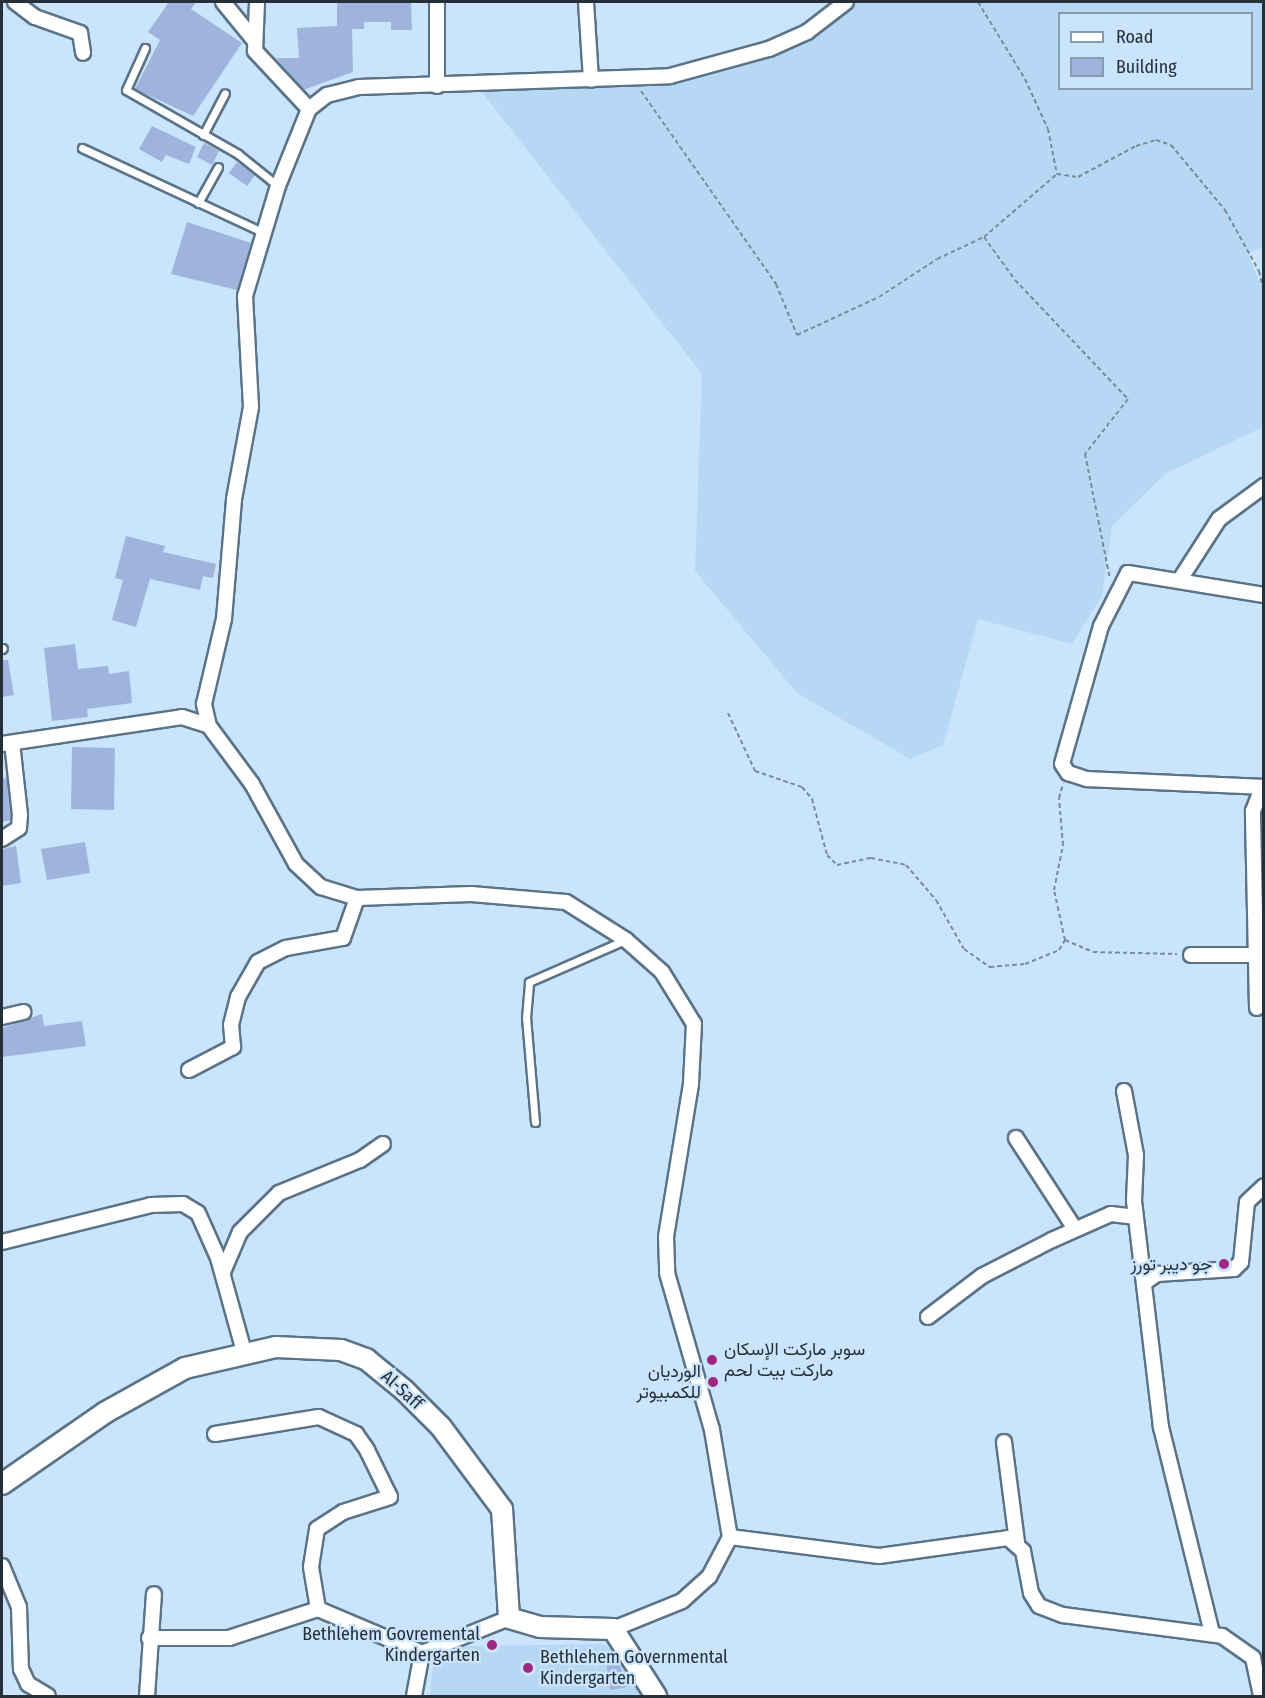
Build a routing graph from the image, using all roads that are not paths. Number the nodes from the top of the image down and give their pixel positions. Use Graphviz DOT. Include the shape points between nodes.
graph roads {
  1 [pos="15,2"];
  2 [pos="223,2"];
  3 [pos="257,2"];
  4 [pos="437,2"];
  5 [pos="586,2"];
  6 [pos="846,2"];
  7 [pos="254,40"];
  8 [pos="145,48"];
  9 [pos="83,53"];
  10 [pos="591,80"];
  11 [pos="437,86"];
  12 [pos="225,93"];
  13 [pos="309,109"];
  14 [pos="203,135"];
  15 [pos="82,148"];
  16 [pos="218,167"];
  17 [pos="278,186"];
  18 [pos="198,203"];
  19 [pos="264,233"];
  20 [pos="1263,486"];
  21 [pos="1181,578"];
  22 [pos="1263,594"];
  23 [pos="204,704"];
  24 [pos="182,717"];
  25 [pos="209,726"];
  26 [pos="7,743"];
  27 [pos="1263,787"];
  28 [pos="2,839"];
  29 [pos="357,898"];
  30 [pos="626,940"];
  31 [pos="1191,955"];
  32 [pos="1261,955"];
  33 [pos="1257,1008"];
  34 [pos="23,1012"];
  35 [pos="2,1017"];
  36 [pos="189,1070"];
  37 [pos="1124,1091"];
  38 [pos="535,1122"];
  39 [pos="1016,1138"];
  40 [pos="383,1144"];
  41 [pos="1263,1186"];
  42 [pos="1135,1193"];
  43 [pos="1111,1214"];
  44 [pos="1136,1217"];
  45 [pos="1076,1229"];
  46 [pos="2,1242"];
  47 [pos="223,1272"];
  48 [pos="1144,1283"];
  49 [pos="928,1317"];
  50 [pos="244,1352"];
  51 [pos="214,1434"];
  52 [pos="1004,1442"];
  53 [pos="2,1484"];
  54 [pos="730,1537"];
  55 [pos="1017,1542"];
  56 [pos="2,1566"];
  57 [pos="154,1594"];
  58 [pos="318,1609"];
  59 [pos="509,1618"];
  60 [pos="613,1629"];
  61 [pos="1212,1633"];
  62 [pos="149,1638"];
  63 [pos="422,1653"];
  64 [pos="48,1696"];
  65 [pos="147,1696"];
  66 [pos="414,1696"];
  67 [pos="656,1696"];
  68 [pos="1261,1696"];
  1 -- 9 [label="street" via="35,17 80,33"];
  2 -- 7 [label="street"];
  3 -- 7 [label="street"];
  4 -- 11 [label="street"];
  5 -- 10 [label="street"];
  6 -- 10 [label="street" via="807,32 750,56 626,80"];
  7 -- 13 [label="street" via="255,51"];
  8 -- 14 [label="lane" via="126,90"];
  10 -- 11 [label="street"];
  11 -- 13 [label="street" via="347,88"];
  12 -- 14 [label="lane"];
  13 -- 17 [label="street"];
  14 -- 17 [label="lane"];
  15 -- 18 [label="lane"];
  16 -- 18 [label="lane"];
  17 -- 19 [label="street"];
  18 -- 19 [label="lane"];
  19 -- 23 [label="street" via="245,296 251,407 234,499 224,619"];
  20 -- 21 [label="street" via="1219,519"];
  21 -- 22 [label="street"];
  21 -- 27 [label="street" via="1128,573 1069,725 1062,764 1068,774 1114,782"];
  23 -- 24 [label="street"];
  23 -- 25 [label="street"];
  24 -- 25 [label="street"];
  24 -- 26 [label="street"];
  25 -- 29 [label="street" via="252,784 296,864 321,887"];
  26 -- 28 [label="street" via="20,815 19,828"];
  27 -- 32 [label="street" via="1253,811"];
  29 -- 30 [label="street" via="471,894 566,902"];
  29 -- 36 [label="street" via="343,938 286,948 258,962 238,997 231,1025 233,1047"];
  30 -- 38 [label="lane" via="529,982 525,1018"];
  30 -- 54 [label="street" via="662,972 694,1024 691,1084 666,1255 712,1430"];
  31 -- 32 [label="street"];
  32 -- 33 [label="street"];
  34 -- 35 [label="street"];
  37 -- 42 [label="street" via="1136,1155"];
  39 -- 45 [label="street"];
  40 -- 47 [label="street" via="271,1200 240,1232"];
  41 -- 48 [label="street" via="1247,1202 1241,1262 1234,1269 1158,1274"];
  42 -- 43 [label="street"];
  42 -- 44 [label="street"];
  43 -- 44 [label="street"];
  43 -- 45 [label="street"];
  44 -- 48 [label="street"];
  45 -- 49 [label="street" via="982,1276"];
  46 -- 47 [label="street" via="168,1202 198,1213"];
  47 -- 50 [label="street"];
  48 -- 61 [label="street" via="1173,1493"];
  50 -- 53 [label="street, Al-Saff" via="185,1368 147,1387"];
  50 -- 59 [label="street, Al-Saff" via="310,1346 358,1356 441,1427 502,1509"];
  51 -- 58 [label="street" via="319,1417 356,1434 367,1450 390,1497 343,1512 317,1529 311,1567"];
  52 -- 55 [label="street"];
  54 -- 55 [label="street" via="870,1556 906,1555 990,1539"];
  54 -- 60 [label="street" via="709,1576 682,1601"];
  55 -- 61 [label="street" via="1040,1606 1063,1615"];
  56 -- 64 [label="street" via="19,1607 21,1669 28,1684"];
  57 -- 62 [label="street"];
  58 -- 62 [label="street" via="229,1638"];
  58 -- 63 [label="street"];
  59 -- 60 [label="street" via="540,1627"];
  59 -- 63 [label="street"];
  60 -- 67 [label="street"];
  61 -- 68 [label="street" via="1238,1643 1253,1658"];
  62 -- 65 [label="street"];
  63 -- 66 [label="street"];
}
